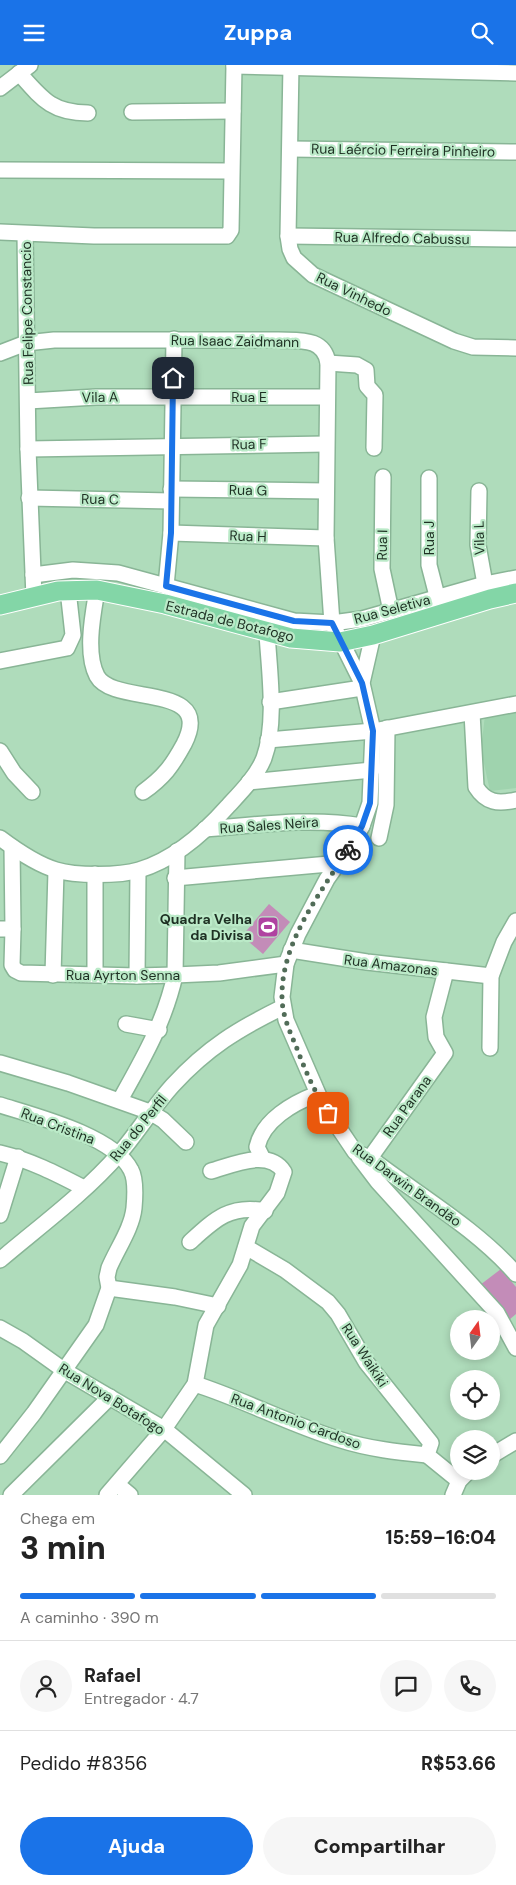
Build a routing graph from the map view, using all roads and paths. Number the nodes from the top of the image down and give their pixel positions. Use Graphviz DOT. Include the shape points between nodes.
graph roads {
  1 [pos="234,66"];
  2 [pos="291,66"];
  3 [pos="24,69"];
  4 [pos="516,73"];
  5 [pos="0,88"];
  6 [pos="233,111"];
  7 [pos="132,112"];
  8 [pos="88,113"];
  9 [pos="291,149"];
  10 [pos="516,152"];
  11 [pos="0,170"];
  12 [pos="231,171"];
  13 [pos="0,231"];
  14 [pos="25,235"];
  15 [pos="288,237"];
  16 [pos="516,239"];
  17 [pos="174,339"];
  18 [pos="26,343"];
  19 [pos="516,348"];
  20 [pos="0,353"];
  21 [pos="328,363"];
  22 [pos="173,397"];
  23 [pos="326,397"];
  24 [pos="28,401"];
  25 [pos="326,444"];
  26 [pos="172,445"];
  27 [pos="374,448"];
  28 [pos="28,449"];
  29 [pos="383,477"];
  30 [pos="429,478"];
  31 [pos="326,491"];
  32 [pos="479,491"];
  33 [pos="171,495"];
  34 [pos="29,498"];
  35 [pos="171,533"];
  36 [pos="326,539"];
  37 [pos="33,575"];
  38 [pos="516,578"];
  39 [pos="485,583"];
  40 [pos="166,586"];
  41 [pos="97,589"];
  42 [pos="68,590"];
  43 [pos="516,593"];
  44 [pos="437,596"];
  45 [pos="34,597"];
  46 [pos="0,605"];
  47 [pos="391,611"];
  48 [pos="332,623"];
  49 [pos="268,633"];
  50 [pos="373,635"];
  51 [pos="310,639"];
  52 [pos="340,642"];
  53 [pos="0,661"];
  54 [pos="362,686"];
  55 [pos="270,701"];
  56 [pos="516,704"];
  57 [pos="472,713"];
  58 [pos="380,729"];
  59 [pos="268,740"];
  60 [pos="0,751"];
  61 [pos="372,770"];
  62 [pos="249,782"];
  63 [pos="32,792"];
  64 [pos="143,792"];
  65 [pos="516,800"];
  66 [pos="362,826"];
  67 [pos="205,829"];
  68 [pos="379,838"];
  69 [pos="6,843"];
  70 [pos="177,851"];
  71 [pos="340,863"];
  72 [pos="56,871"];
  73 [pos="138,871"];
  74 [pos="95,874"];
  75 [pos="175,878"];
  76 [pos="516,921"];
  77 [pos="6,929"];
  78 [pos="289,957"];
  79 [pos="446,971"];
  80 [pos="53,975"];
  81 [pos="95,975"];
  82 [pos="175,975"];
  83 [pos="137,976"];
  84 [pos="491,976"];
  85 [pos="283,1007"];
  86 [pos="126,1024"];
  87 [pos="158,1030"];
  88 [pos="490,1048"];
  89 [pos="0,1063"];
  90 [pos="317,1094"];
  91 [pos="120,1100"];
  92 [pos="0,1105"];
  93 [pos="150,1112"];
  94 [pos="186,1142"];
  95 [pos="356,1152"];
  96 [pos="0,1153"];
  97 [pos="119,1154"];
  98 [pos="18,1157"];
  99 [pos="263,1159"];
  100 [pos="370,1159"];
  101 [pos="211,1171"];
  102 [pos="84,1188"];
  103 [pos="265,1211"];
  104 [pos="0,1215"];
  105 [pos="190,1242"];
  106 [pos="246,1247"];
  107 [pos="0,1260"];
  108 [pos="516,1274"];
  109 [pos="109,1288"];
  110 [pos="218,1306"];
  111 [pos="0,1328"];
  112 [pos="516,1348"];
  113 [pos="65,1371"];
  114 [pos="195,1384"];
  115 [pos="110,1397"];
  116 [pos="164,1429"];
  117 [pos="516,1441"];
  118 [pos="500,1451"];
  119 [pos="427,1455"];
  120 [pos="0,1456"];
  121 [pos="460,1482"];
  122 [pos="112,1490"];
  123 [pos="11,1495"];
  124 [pos="130,1495"];
  125 [pos="244,1495"];
  1 -- 2 [label="street"];
  1 -- 6 [label="street"];
  2 -- 4 [label="street"];
  2 -- 9 [label="street, Rua Vinhedo"];
  3 -- 5 [label="street"];
  3 -- 8 [label="street" via="53,107"];
  6 -- 7 [label="street"];
  6 -- 12 [label="street"];
  9 -- 10 [label="street, Rua Laércio Ferreira Pinheiro"];
  9 -- 15 [label="street, Rua Vinhedo"];
  11 -- 12 [label="street"];
  12 -- 14 [label="street, Rua Felipe Constancio" via="231,230 224,237"];
  13 -- 14 [label="street"];
  14 -- 18 [label="street, Rua Felipe Constancio"];
  15 -- 16 [label="street, Rua Alfredo Cabussu"];
  15 -- 19 [label="street, Rua Vinhedo" via="294,258 314,275 454,341 472,347"];
  17 -- 18 [label="street, Rua Isaac Zaidmann"];
  17 -- 21 [label="street, Rua Isaac Zaidmann" via="312,342 321,346"];
  17 -- 22 [label="street"];
  18 -- 20 [label="street, Rua Isaac Zaidmann"];
  18 -- 24 [label="street, Rua Felipe Constancio"];
  21 -- 23 [label="street"];
  21 -- 27 [label="street" via="357,365 366,370 368,386 375,395"];
  22 -- 23 [label="street, Rua E"];
  22 -- 24 [label="street, Vila A"];
  22 -- 26 [label="street"];
  23 -- 25 [label="street"];
  24 -- 28 [label="street, Rua Felipe Constancio"];
  25 -- 26 [label="street, Rua F"];
  25 -- 31 [label="street"];
  26 -- 28 [label="street, Rua F"];
  26 -- 33 [label="street"];
  28 -- 34 [label="street, Rua Felipe Constancio"];
  29 -- 47 [label="street, Rua I" via="382,569"];
  30 -- 44 [label="street, Rua J" via="429,565"];
  31 -- 33 [label="street, Rua G"];
  31 -- 36 [label="street"];
  32 -- 39 [label="street, Vila L" via="478,545"];
  33 -- 34 [label="street, Rua C"];
  33 -- 35 [label="street"];
  34 -- 37 [label="street, Rua Felipe Constancio"];
  35 -- 36 [label="street, Rua H"];
  35 -- 40 [label="street"];
  36 -- 48 [label="street"];
  37 -- 40 [label="street, Rua Seletiva" via="98,570"];
  37 -- 45 [label="street, Rua Felipe Constancio"];
  38 -- 39 [label="street, Rua Seletiva"];
  39 -- 44 [label="street, Rua Seletiva"];
  40 -- 48 [label="street, Rua Seletiva" via="294,621"];
  41 -- 42 [label="main road, Estrada de Botafogo"];
  41 -- 49 [label="main road, Estrada de Botafogo"];
  41 -- 64 [label="street" via="91,638 97,676 111,687 175,704 184,709 191,723 190,732 174,764 162,779"];
  42 -- 45 [label="main road, Estrada de Botafogo"];
  42 -- 53 [label="street" via="73,635 67,648"];
  43 -- 50 [label="main road, Estrada de Botafogo"];
  44 -- 47 [label="street, Rua Seletiva"];
  45 -- 46 [label="main road, Estrada de Botafogo"];
  47 -- 48 [label="street, Rua Seletiva"];
  48 -- 51 [label="street" via="324,633"];
  48 -- 52 [label="street"];
  49 -- 51 [label="main road, Estrada de Botafogo"];
  49 -- 55 [label="street"];
  50 -- 52 [label="main road, Estrada de Botafogo"];
  50 -- 54 [label="street, Rua Darwin Brandão"];
  51 -- 52 [label="main road, Estrada de Botafogo"];
  52 -- 54 [label="street"];
  54 -- 55 [label="street"];
  54 -- 58 [label="street, Rua Darwin Brandão"];
  55 -- 59 [label="street"];
  56 -- 57 [label="street"];
  57 -- 58 [label="street"];
  57 -- 65 [label="street" via="476,787 492,802"];
  58 -- 59 [label="street"];
  58 -- 61 [label="street, Rua Darwin Brandão"];
  58 -- 68 [label="street" via="386,805"];
  59 -- 62 [label="street" via="263,759"];
  60 -- 63 [label="street"];
  61 -- 62 [label="street"];
  61 -- 66 [label="street, Rua Darwin Brandão" via="370,803"];
  62 -- 67 [label="street"];
  66 -- 67 [label="street, Rua Sales Neira" via="336,821"];
  66 -- 71 [label="street, Rua Darwin Brandão"];
  67 -- 70 [label="street"];
  69 -- 72 [label="street"];
  69 -- 77 [label="street"];
  70 -- 73 [label="street"];
  70 -- 75 [label="street"];
  71 -- 75 [label="street"];
  71 -- 78 [label="street, Rua Darwin Brandão" via="327,879"];
  72 -- 74 [label="street"];
  72 -- 80 [label="street"];
  73 -- 74 [label="street"];
  73 -- 83 [label="street"];
  74 -- 81 [label="street"];
  75 -- 82 [label="street"];
  76 -- 84 [label="street"];
  77 -- 80 [label="street, Rua Ayrton Senna" via="15,970"];
  78 -- 79 [label="street, Rua Amazonas"];
  78 -- 82 [label="street, Rua Ayrton Senna" via="219,973"];
  78 -- 85 [label="street, Rua Darwin Brandão"];
  79 -- 84 [label="street, Rua Amazonas"];
  79 -- 100 [label="street, Rua Parana" via="434,1017 436,1037 445,1053"];
  80 -- 81 [label="street, Rua Ayrton Senna"];
  81 -- 83 [label="street, Rua Ayrton Senna"];
  82 -- 83 [label="street, Rua Ayrton Senna"];
  82 -- 87 [label="street"];
  84 -- 88 [label="street"];
  85 -- 90 [label="street, Rua Darwin Brandão" via="290,1032"];
  85 -- 93 [label="street, Rua do Perfil" via="222,1040 190,1067"];
  86 -- 87 [label="street"];
  87 -- 91 [label="street"];
  89 -- 91 [label="street"];
  90 -- 95 [label="street, Rua Darwin Brandão"];
  90 -- 99 [label="street" via="289,1107 264,1132 257,1147"];
  91 -- 93 [label="street"];
  92 -- 97 [label="street, Rua Cristina" via="88,1135"];
  93 -- 94 [label="street"];
  93 -- 97 [label="street, Rua do Perfil"];
  95 -- 100 [label="street, Rua Darwin Brandão"];
  95 -- 112 [label="street" via="378,1181 497,1313"];
  96 -- 98 [label="street"];
  97 -- 102 [label="street, Rua do Perfil"];
  97 -- 109 [label="street, Rua Cristina" via="132,1170 134,1209 109,1268"];
  98 -- 102 [label="street"];
  98 -- 104 [label="street"];
  99 -- 101 [label="street"];
  99 -- 103 [label="street" via="280,1167 284,1175"];
  100 -- 108 [label="street, Rua Darwin Brandão" via="479,1239"];
  102 -- 107 [label="street, Rua do Perfil"];
  103 -- 105 [label="street" via="241,1209 230,1212 213,1221"];
  103 -- 106 [label="street" via="252,1226"];
  106 -- 110 [label="street"];
  106 -- 119 [label="street, Rua Waikiki" via="315,1291 338,1314 366,1363 431,1443"];
  109 -- 110 [label="street"];
  109 -- 113 [label="street, Rua Cristina" via="96,1325"];
  110 -- 114 [label="street" via="203,1333"];
  111 -- 113 [label="street, Rua Nova Botafogo"];
  113 -- 115 [label="street, Rua Nova Botafogo"];
  113 -- 120 [label="street, Rua Cristina"];
  114 -- 116 [label="street"];
  114 -- 119 [label="street, Rua Antonio Cardoso" via="340,1440"];
  115 -- 116 [label="street, Rua Nova Botafogo"];
  115 -- 123 [label="street"];
  116 -- 122 [label="street"];
  116 -- 125 [label="street, Rua Nova Botafogo"];
  117 -- 118 [label="street"];
  119 -- 121 [label="street"];
  122 -- 124 [label="street"];
}
